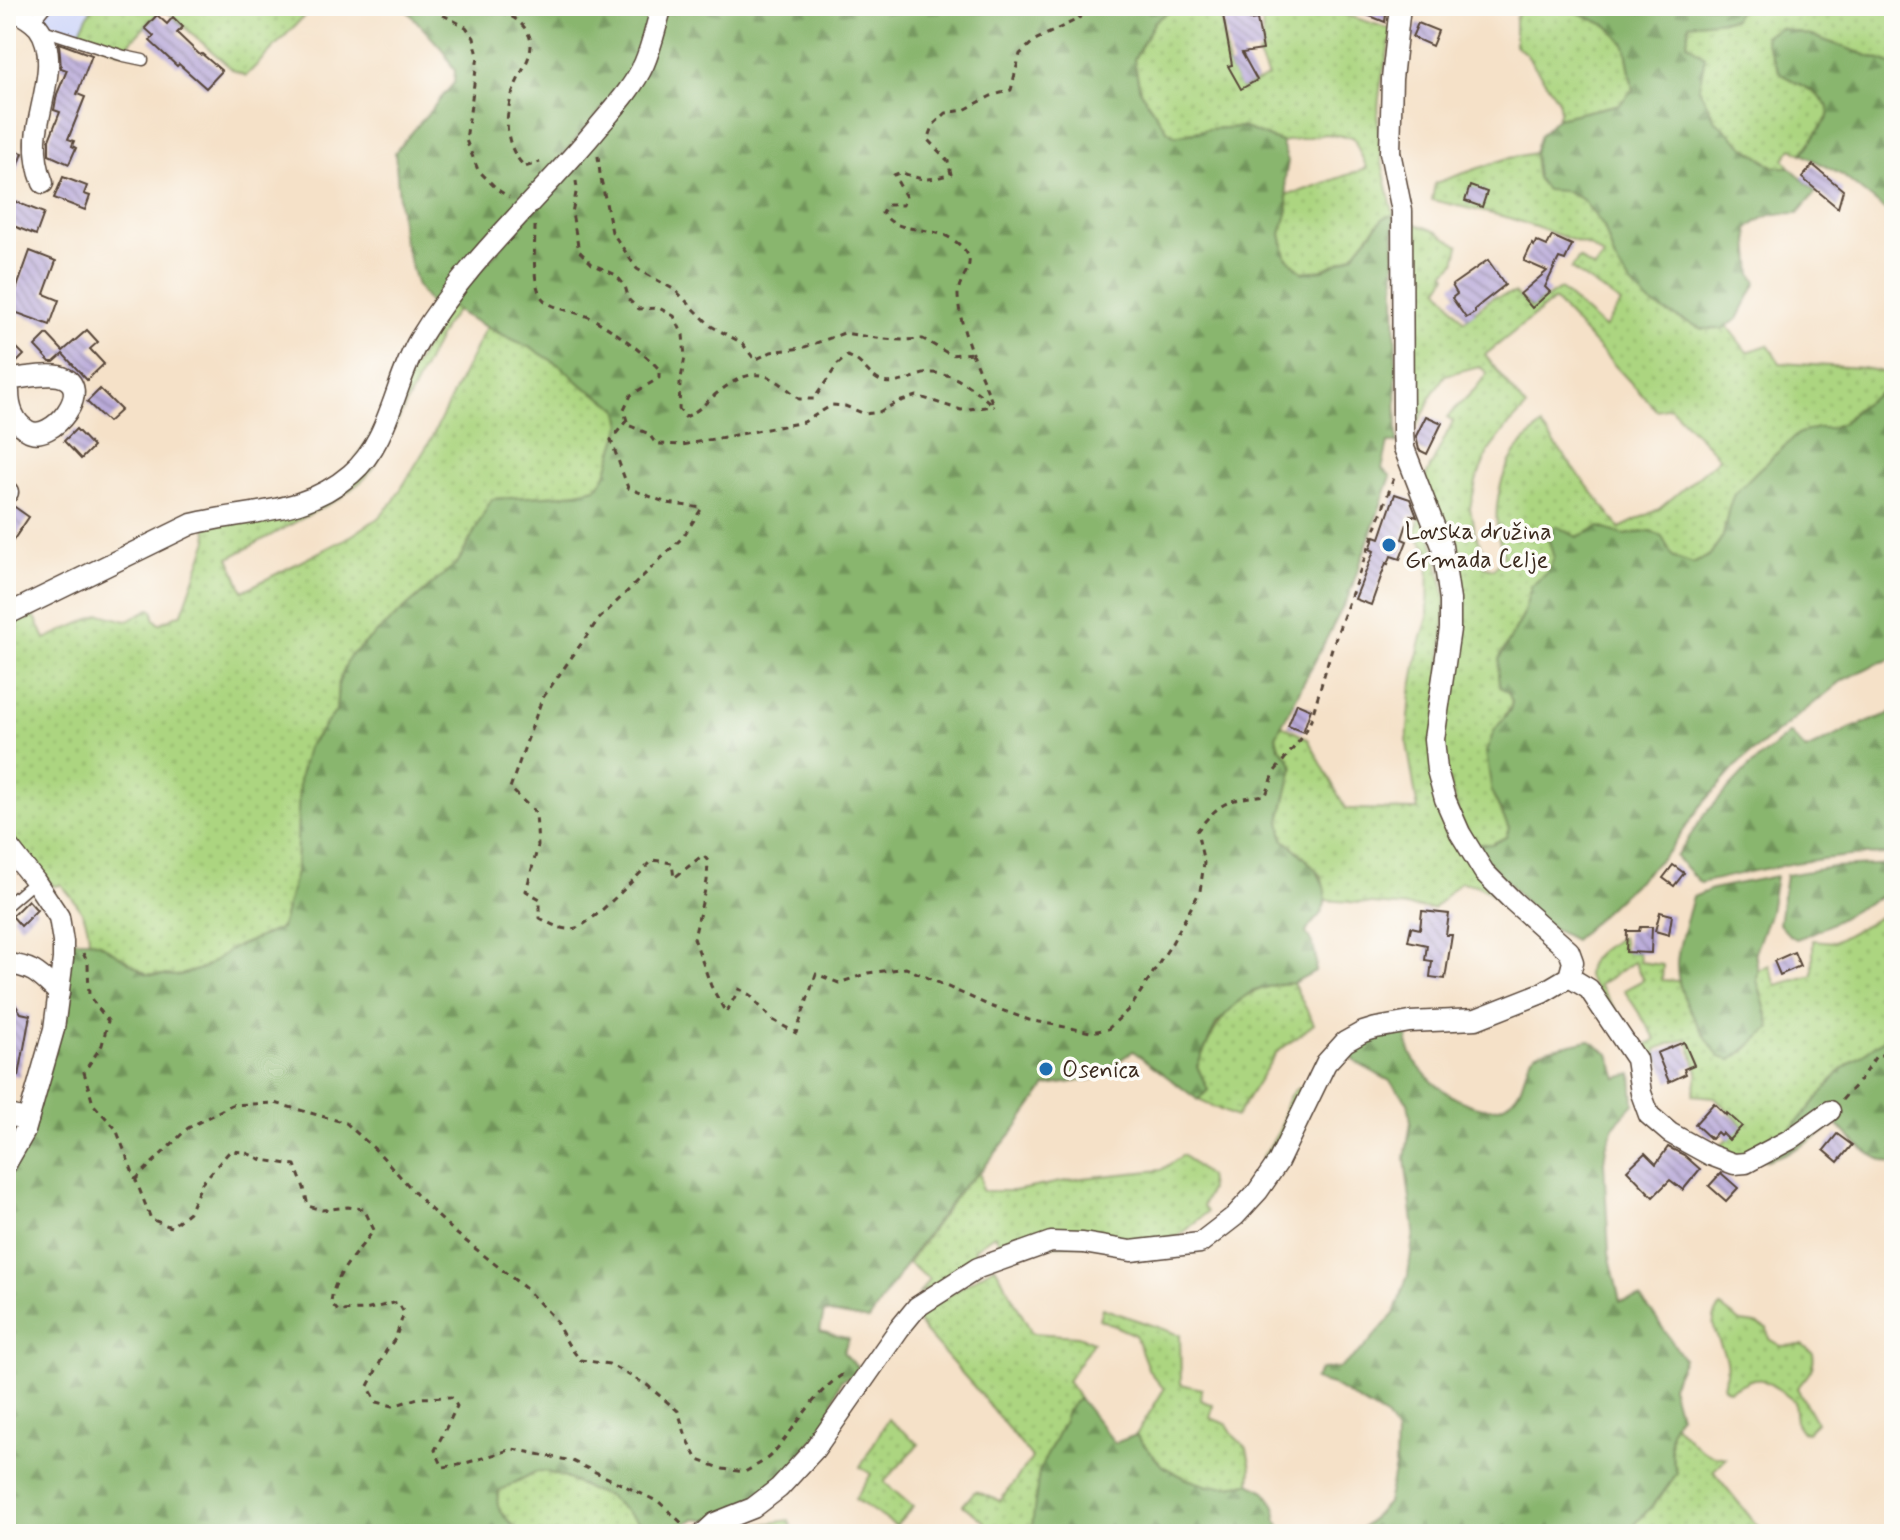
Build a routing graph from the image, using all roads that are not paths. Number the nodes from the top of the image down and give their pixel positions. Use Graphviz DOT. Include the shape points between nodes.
graph roads {
  1 [pos="6,6"];
  2 [pos="46,6"];
  3 [pos="662,6"];
  4 [pos="1400,6"];
  5 [pos="35,25"];
  6 [pos="143,60"];
  7 [pos="43,183"];
  8 [pos="6,615"];
  9 [pos="6,844"];
  10 [pos="35,881"];
  11 [pos="6,906"];
  12 [pos="6,964"];
  13 [pos="1569,977"];
  14 [pos="59,993"];
  15 [pos="1830,1111"];
  16 [pos="6,1114"];
  17 [pos="28,1120"];
  18 [pos="6,1164"];
  19 [pos="703,1534"];
  1 -- 5 [label="street"];
  2 -- 5 [label="lane"];
  3 -- 8 [label="street" via="645,62 626,93 432,319 403,372 375,444 353,473 323,494 286,508 192,524"];
  4 -- 13 [label="street" via="1390,152 1402,211 1404,448 1442,546 1450,600 1434,739 1437,770 1460,833 1484,872 1569,951"];
  5 -- 6 [label="lane"];
  5 -- 7 [label="street" via="47,59 36,137 36,168"];
  9 -- 10 [label="street"];
  10 -- 11 [label="lane"];
  10 -- 14 [label="street" via="59,917"];
  12 -- 14 [label="street" via="24,965"];
  13 -- 15 [label="street" via="1589,989 1636,1059 1649,1115 1710,1155 1746,1163"];
  13 -- 19 [label="street" via="1476,1019 1410,1022 1376,1028 1345,1042 1326,1063 1278,1162 1258,1191 1200,1243 1131,1251 1051,1242 978,1268 917,1307 815,1449 779,1488"];
  14 -- 17 [label="street"];
  16 -- 17 [label="street"];
  17 -- 18 [label="street"];
}
